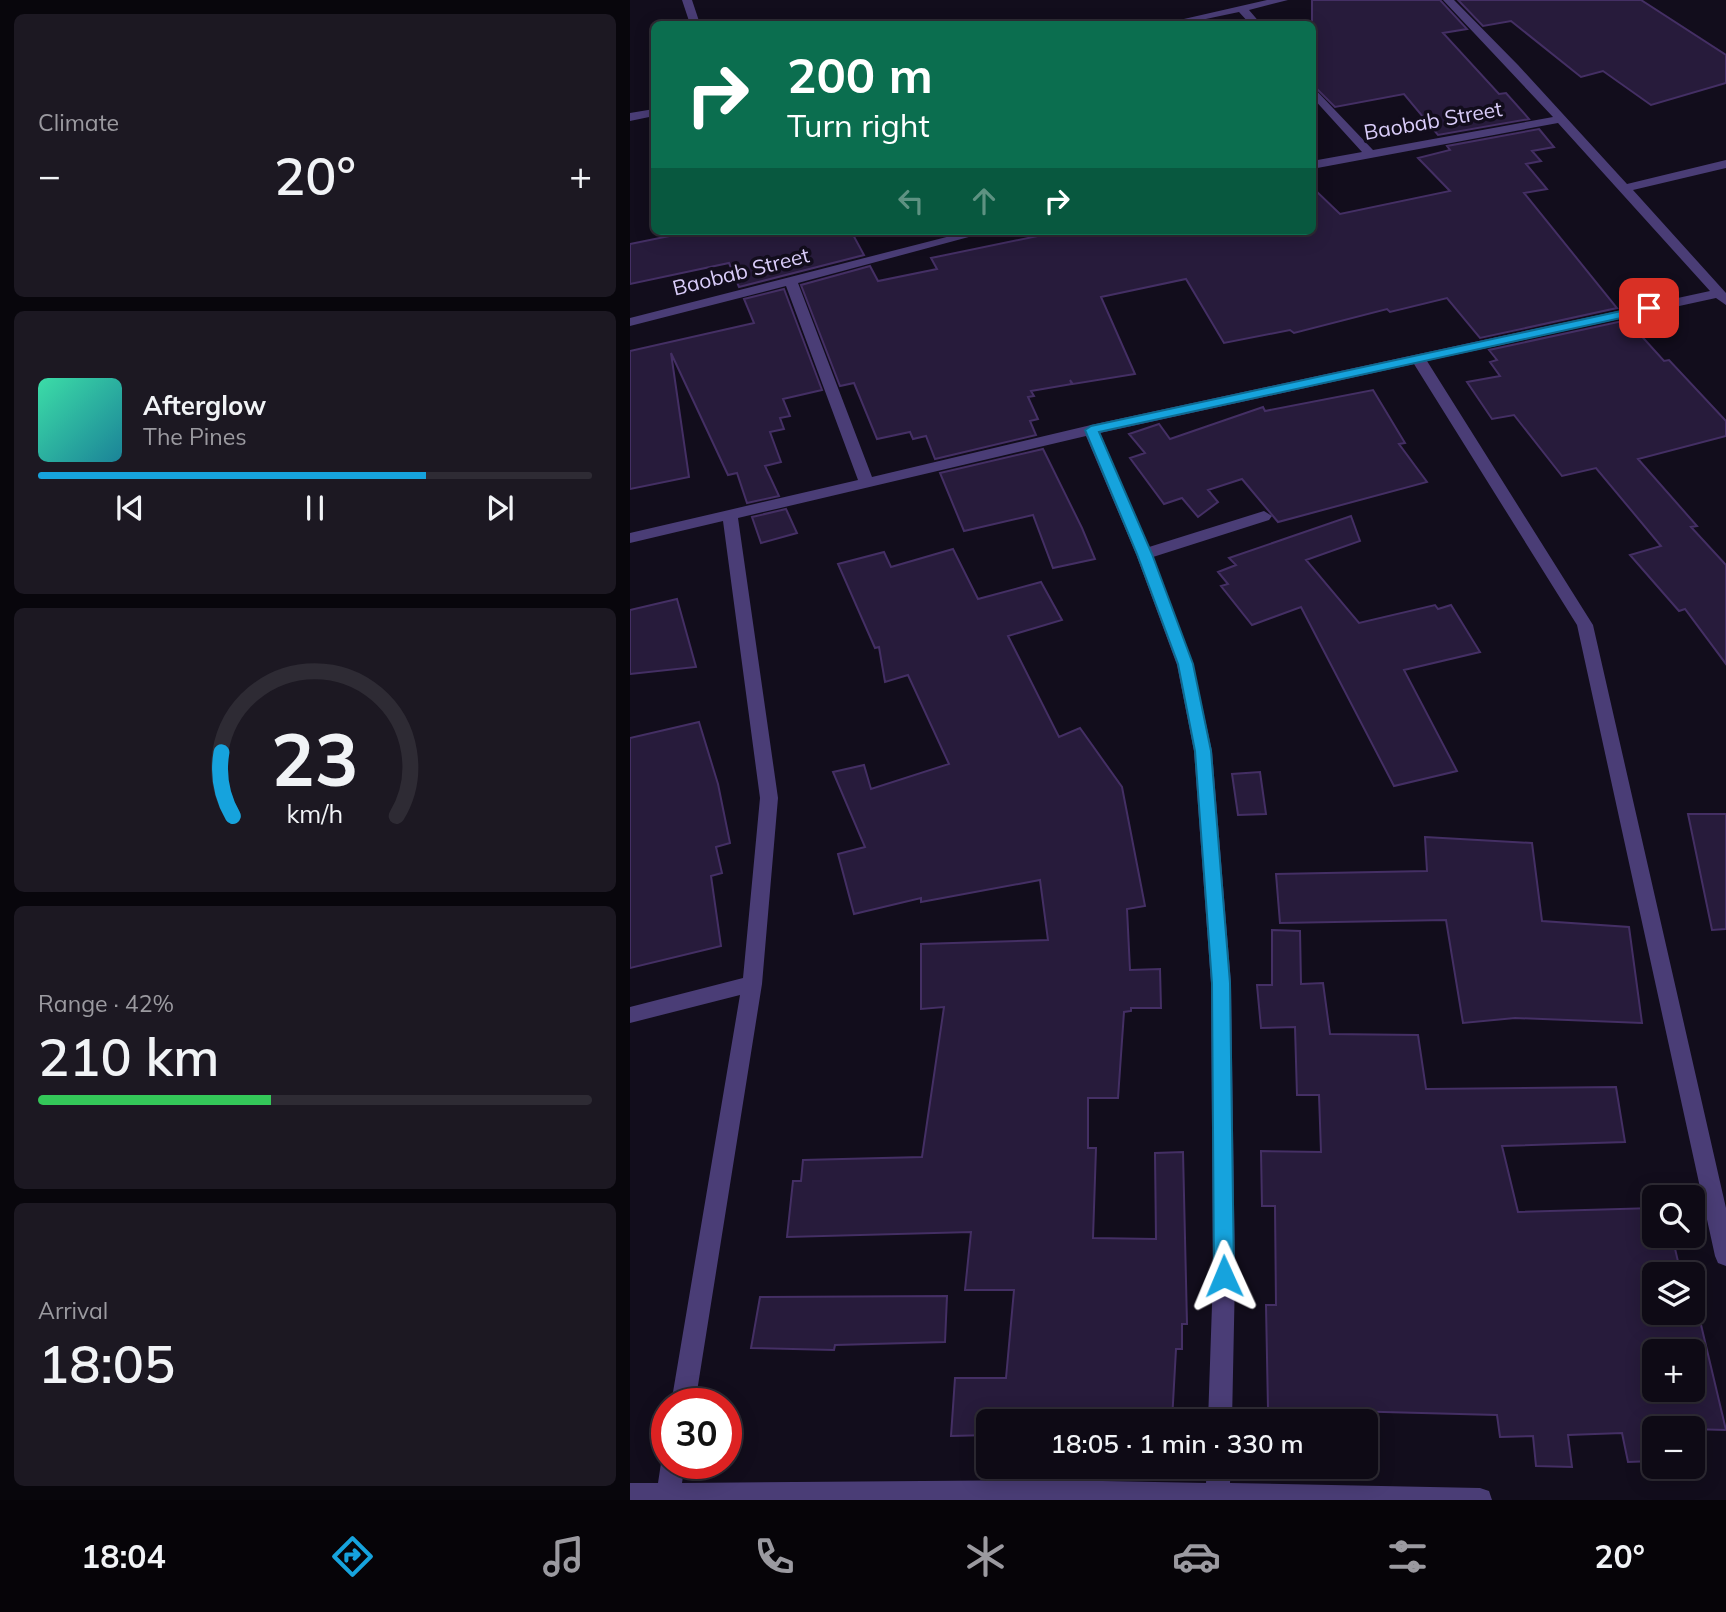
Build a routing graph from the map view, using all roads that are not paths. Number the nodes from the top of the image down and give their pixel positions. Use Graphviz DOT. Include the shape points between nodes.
graph roads {
  1 [pos="687,0"];
  2 [pos="1205,0"];
  3 [pos="1283,0"];
  4 [pos="1448,0"];
  5 [pos="1242,9"];
  6 [pos="1218,13"];
  7 [pos="694,21"];
  8 [pos="1182,21"];
  9 [pos="1253,21"];
  10 [pos="1316,93"];
  11 [pos="651,114"];
  12 [pos="630,117"];
  13 [pos="1560,119"];
  14 [pos="1370,154"];
  15 [pos="1316,164"];
  16 [pos="1726,164"];
  17 [pos="1622,189"];
  18 [pos="970,235"];
  19 [pos="791,282"];
  20 [pos="1723,297"];
  21 [pos="630,322"];
  22 [pos="1418,359"];
  23 [pos="1091,430"];
  24 [pos="866,482"];
  25 [pos="730,516"];
  26 [pos="1264,516"];
  27 [pos="630,538"];
  28 [pos="1144,554"];
  29 [pos="752,984"];
  30 [pos="630,1015"];
  31 [pos="1726,1256"];
  32 [pos="686,1388"];
  33 [pos="1220,1409"];
  34 [pos="670,1479"];
  35 [pos="1219,1479"];
  36 [pos="668,1494"];
  37 [pos="630,1495"];
  38 [pos="1218,1496"];
  39 [pos="839,1497"];
  40 [pos="1443,1500"];
  41 [pos="1480,1500"];
  1 -- 7 [label="street"];
  2 -- 6 [label="street"];
  3 -- 5 [label="street"];
  4 -- 13 [label="street"];
  5 -- 6 [label="street"];
  5 -- 9 [label="street"];
  6 -- 8 [label="street"];
  10 -- 14 [label="street"];
  11 -- 12 [label="street"];
  13 -- 14 [label="street, Baobab Street"];
  13 -- 17 [label="street"];
  14 -- 15 [label="street, Baobab Street"];
  16 -- 17 [label="street"];
  17 -- 20 [label="street"];
  18 -- 19 [label="street, Baobab Street"];
  19 -- 21 [label="street, Baobab Street"];
  19 -- 24 [label="street"];
  20 -- 22 [label="street"];
  22 -- 23 [label="street"];
  22 -- 31 [label="street" via="1585,625"];
  23 -- 24 [label="street"];
  23 -- 28 [label="street"];
  24 -- 25 [label="street"];
  25 -- 27 [label="street"];
  25 -- 29 [label="street" via="768,798"];
  26 -- 28 [label="street"];
  28 -- 33 [label="street" via="1185,664 1208,800 1221,983"];
  29 -- 30 [label="street"];
  29 -- 32 [label="street"];
  34 -- 36 [label="street"];
  35 -- 38 [label="street"];
  36 -- 37 [label="street"];
  36 -- 39 [label="street"];
  38 -- 39 [label="street" via="1051,1492"];
  38 -- 40 [label="street"];
  40 -- 41 [label="street"];
}
